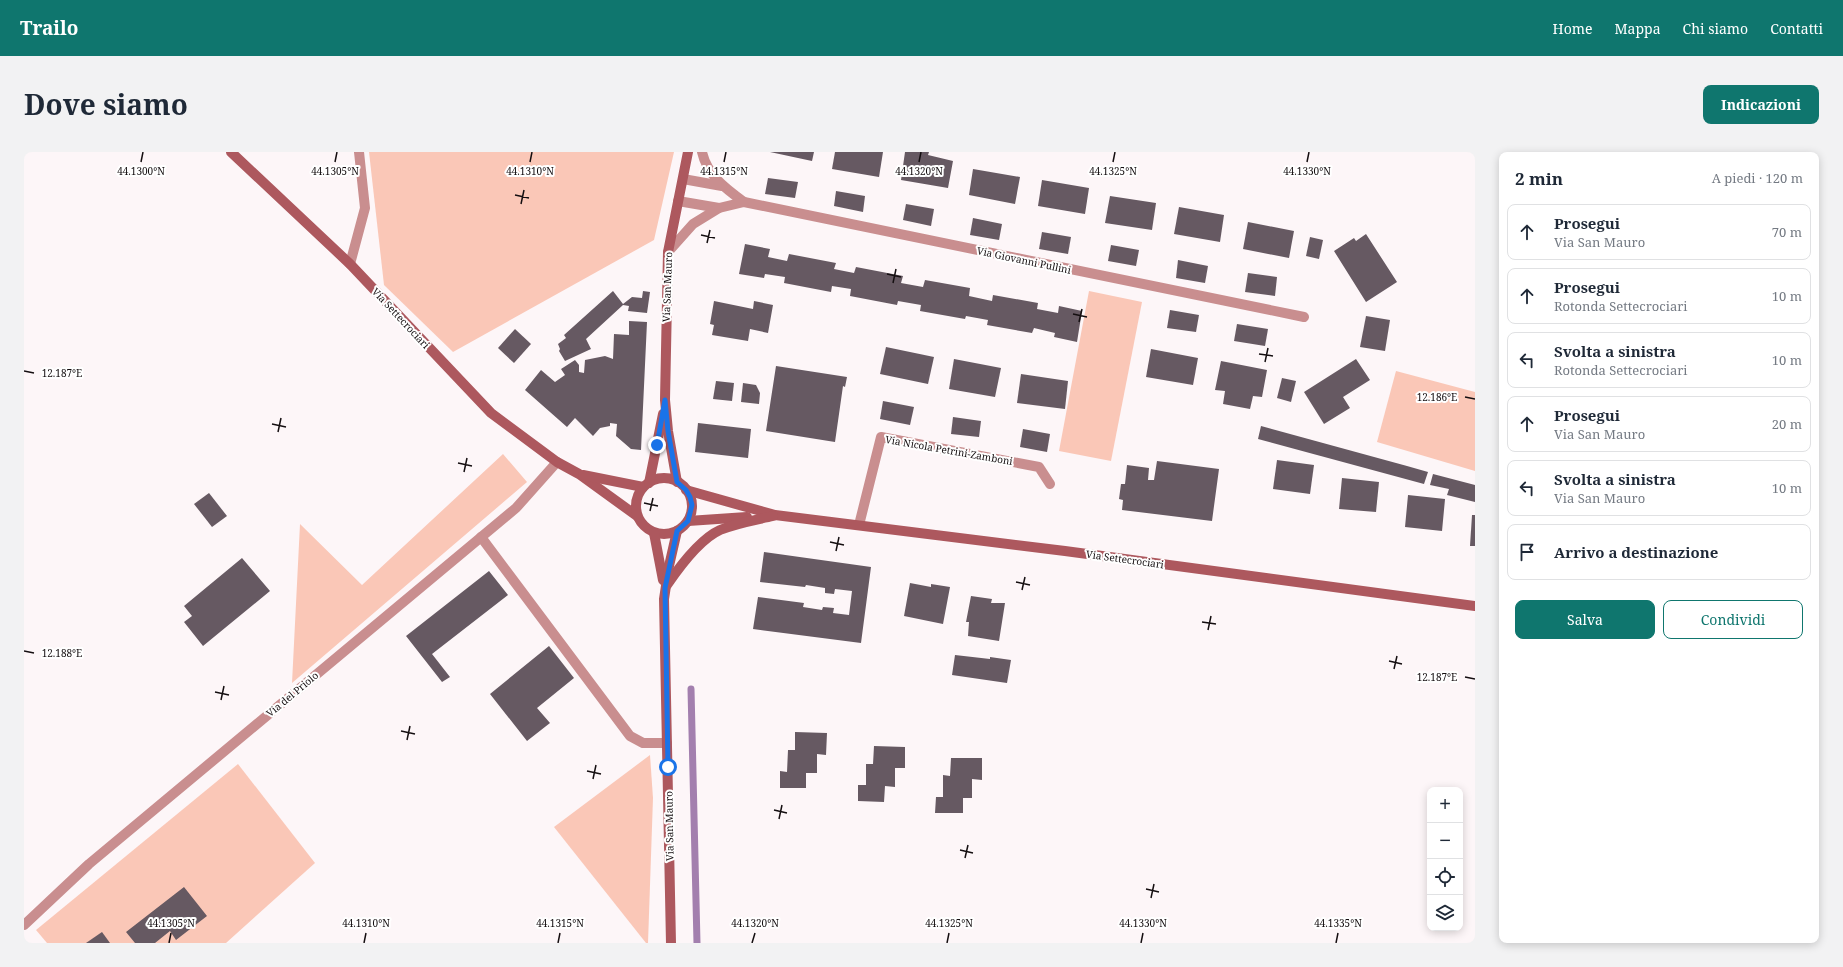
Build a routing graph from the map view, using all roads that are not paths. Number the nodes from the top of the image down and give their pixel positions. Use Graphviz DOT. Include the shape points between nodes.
graph roads {
  1 [pos="231,152"];
  2 [pos="359,152"];
  3 [pos="688,152"];
  4 [pos="702,152"];
  5 [pos="683,179"];
  6 [pos="722,186"];
  7 [pos="678,201"];
  8 [pos="744,202"];
  9 [pos="719,208"];
  10 [pos="668,252"];
  11 [pos="350,264"];
  12 [pos="1304,317"];
  13 [pos="665,400"];
  14 [pos="557,462"];
  15 [pos="579,474"];
  16 [pos="677,482"];
  17 [pos="1050,484"];
  18 [pos="646,485"];
  19 [pos="686,490"];
  20 [pos="775,515"];
  21 [pos="637,516"];
  22 [pos="688,521"];
  23 [pos="859,526"];
  24 [pos="677,531"];
  25 [pos="654,533"];
  26 [pos="481,537"];
  27 [pos="665,588"];
  28 [pos="1475,606"];
  29 [pos="667,743"];
  30 [pos="24,925"];
  31 [pos="671,943"];
  1 -- 11 [label="main road, Via Settecrociari"];
  2 -- 11 [label="street" via="365,208"];
  3 -- 5 [label="main road, Via San Mauro"];
  4 -- 6 [label="street, Via Giovanni Pullini" via="704,161"];
  5 -- 6 [label="street, Via Giovanni Pullini"];
  5 -- 7 [label="main road, Via San Mauro"];
  6 -- 8 [label="street, Via Giovanni Pullini"];
  7 -- 9 [label="street, Via Giovanni Pullini"];
  7 -- 10 [label="main road, Via San Mauro"];
  8 -- 9 [label="street, Via Giovanni Pullini"];
  8 -- 12 [label="street, Via Giovanni Pullini"];
  9 -- 10 [label="street, Via Giovanni Pullini" via="693,224"];
  10 -- 13 [label="main road, Via San Mauro"];
  11 -- 14 [label="main road, Via Settecrociari" via="491,413"];
  13 -- 16 [label="main road, Via San Mauro"];
  13 -- 18 [label="main road, Via San Mauro"];
  14 -- 15 [label="main road, Via Settecrociari"];
  14 -- 26 [label="street, Via del Priolo" via="516,508"];
  15 -- 18 [label="main road, Via Settecrociari"];
  15 -- 21 [label="main road, Via Settecrociari"];
  16 -- 18 [label="main road" via="663,478"];
  16 -- 19 [label="main road"];
  17 -- 23 [label="street, Via Nicola Petrini-Zamboni" via="1039,467 881,437"];
  18 -- 21 [label="main road" via="637,497"];
  19 -- 20 [label="main road, Via Settecrociari"];
  19 -- 22 [label="main road" via="692,505"];
  20 -- 22 [label="main road, Via Settecrociari"];
  20 -- 23 [label="main road, Via Settecrociari"];
  20 -- 27 [label="main road" via="719,531 689,556"];
  21 -- 25 [label="main road" via="641,524"];
  22 -- 24 [label="main road"];
  23 -- 28 [label="main road, Via Settecrociari"];
  24 -- 25 [label="main road" via="670,534"];
  24 -- 27 [label="main road, Via San Mauro"];
  25 -- 27 [label="main road, Via San Mauro"];
  26 -- 29 [label="street" via="630,736 643,743"];
  26 -- 30 [label="street, Via del Priolo" via="89,864"];
  27 -- 29 [label="main road, Via San Mauro"];
  29 -- 31 [label="main road, Via San Mauro"];
}
